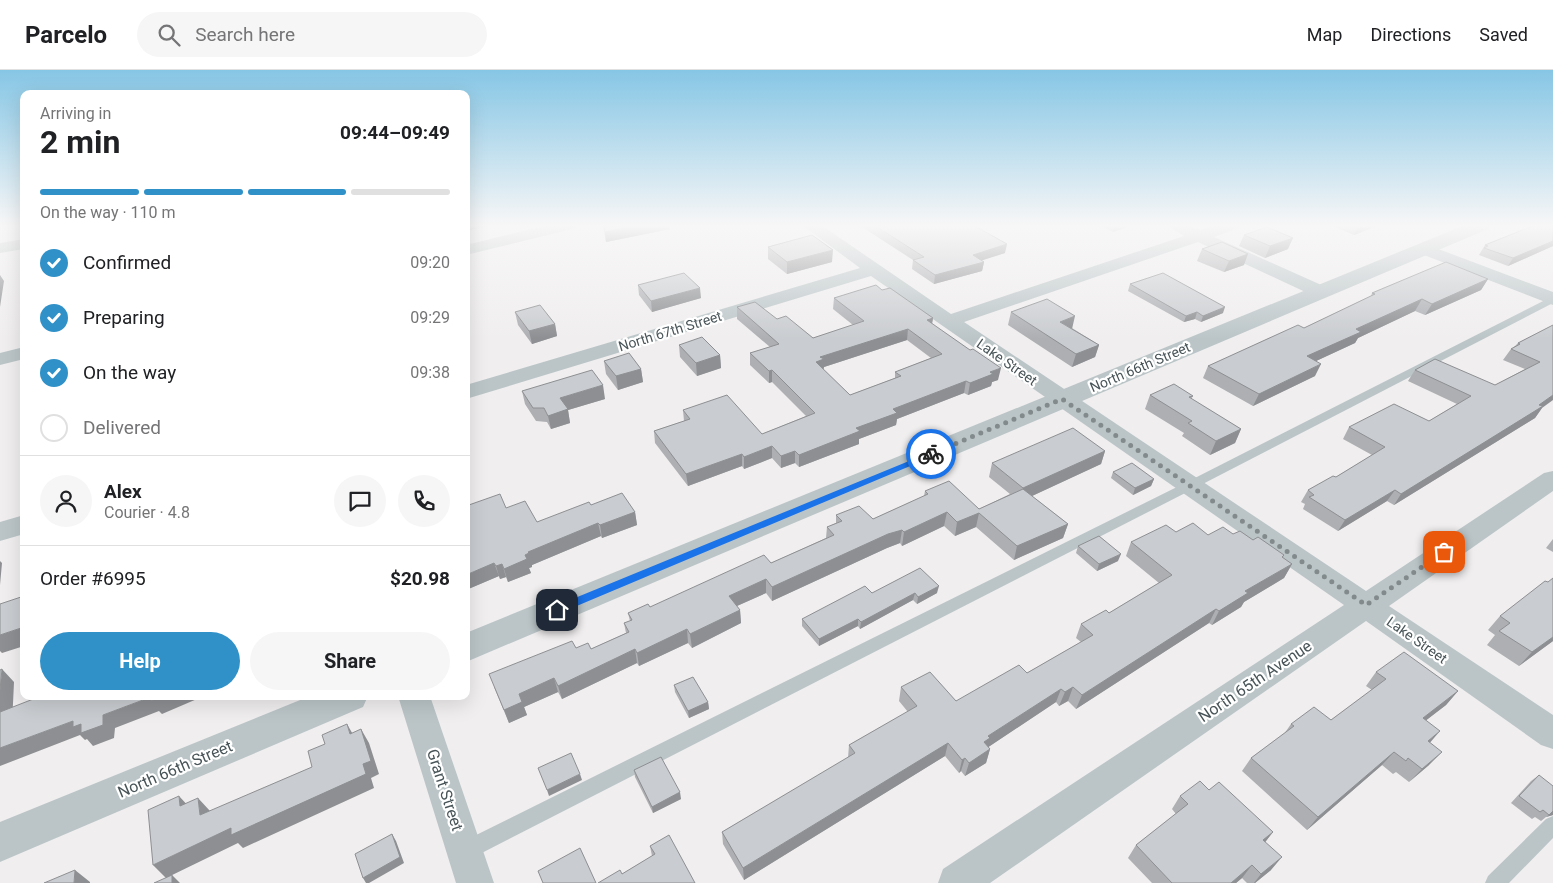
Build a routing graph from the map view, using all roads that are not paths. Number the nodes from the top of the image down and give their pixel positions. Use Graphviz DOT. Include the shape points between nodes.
graph roads {
  1 [pos="864,263"];
  2 [pos="1119,263"];
  3 [pos="1258,263"];
  4 [pos="1391,263"];
  5 [pos="1460,263"];
  6 [pos="874,270"];
  7 [pos="1321,292"];
  8 [pos="1553,299"];
  9 [pos="948,321"];
  10 [pos="20,354"];
  11 [pos="0,359"];
  12 [pos="470,391"];
  13 [pos="1062,399"];
  14 [pos="1553,479"];
  15 [pos="1190,485"];
  16 [pos="20,525"];
  17 [pos="0,532"];
  18 [pos="1366,605"];
  19 [pos="470,646"];
  20 [pos="340,700"];
  21 [pos="415,700"];
  22 [pos="1553,734"];
  23 [pos="1553,826"];
  24 [pos="0,842"];
  25 [pos="470,867"];
  26 [pos="957,883"];
  27 [pos="1495,883"];
  1 -- 6 [label="street, Lake Street"];
  2 -- 9 [label="street"];
  3 -- 7 [label="street"];
  4 -- 7 [label="street, North 66th Street"];
  5 -- 8 [label="street"];
  6 -- 9 [label="street, Lake Street"];
  6 -- 12 [label="street, North 67th Street"];
  7 -- 13 [label="street, North 66th Street"];
  8 -- 15 [label="lane"];
  9 -- 13 [label="street, Lake Street"];
  10 -- 11 [label="street"];
  13 -- 15 [label="street, Lake Street"];
  13 -- 19 [label="street, North 66th Street"];
  14 -- 18 [label="street, North 65th Avenue"];
  15 -- 18 [label="street, Lake Street"];
  15 -- 25 [label="lane"];
  16 -- 17 [label="street"];
  18 -- 22 [label="street, Lake Street"];
  18 -- 26 [label="street, North 65th Avenue"];
  20 -- 24 [label="street, North 66th Street"];
  21 -- 25 [label="street, Grant Street"];
  23 -- 27 [label="lane"];
}
